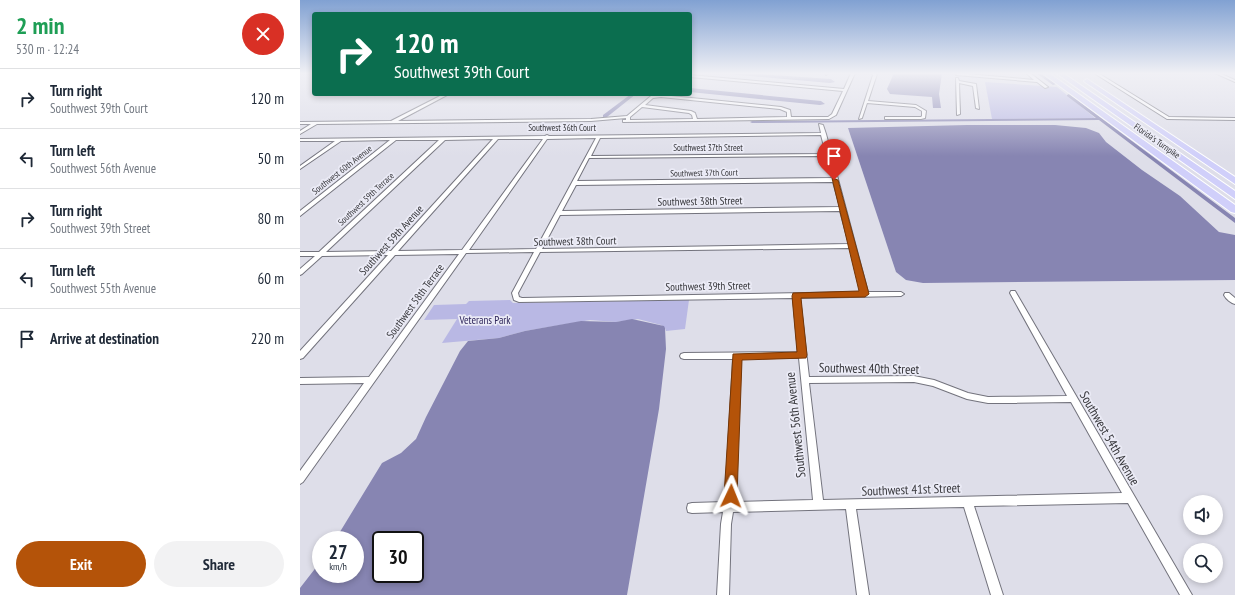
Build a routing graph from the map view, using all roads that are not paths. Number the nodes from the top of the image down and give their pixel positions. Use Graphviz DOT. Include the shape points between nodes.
graph roads {
  1 [pos="434,101"];
  2 [pos="649,101"];
  3 [pos="706,101"];
  4 [pos="839,101"];
  5 [pos="958,101"];
  6 [pos="977,101"];
  7 [pos="1083,101"];
  8 [pos="1093,101"];
  9 [pos="1099,101"];
  10 [pos="1117,101"];
  11 [pos="1140,101"];
  12 [pos="867,102"];
  13 [pos="642,106"];
  14 [pos="978,108"];
  15 [pos="958,114"];
  16 [pos="622,117"];
  17 [pos="860,118"];
  18 [pos="886,118"];
  19 [pos="628,119"];
  20 [pos="789,119"];
  21 [pos="1235,119"];
  22 [pos="591,120"];
  23 [pos="695,120"];
  24 [pos="1127,120"];
  25 [pos="613,121"];
  26 [pos="392,122"];
  27 [pos="300,123"];
  28 [pos="316,123"];
  29 [pos="822,125"];
  30 [pos="300,133"];
  31 [pos="824,134"];
  32 [pos="547,136"];
  33 [pos="599,136"];
  34 [pos="497,137"];
  35 [pos="444,138"];
  36 [pos="341,139"];
  37 [pos="395,139"];
  38 [pos="300,140"];
  39 [pos="829,155"];
  40 [pos="588,157"];
  41 [pos="300,168"];
  42 [pos="834,180"];
  43 [pos="1235,181"];
  44 [pos="574,183"];
  45 [pos="1235,196"];
  46 [pos="842,209"];
  47 [pos="1235,210"];
  48 [pos="559,213"];
  49 [pos="300,214"];
  50 [pos="851,246"];
  51 [pos="464,252"];
  52 [pos="537,252"];
  53 [pos="392,253"];
  54 [pos="300,254"];
  55 [pos="321,254"];
  56 [pos="300,273"];
  57 [pos="1013,293"];
  58 [pos="865,294"];
  59 [pos="901,294"];
  60 [pos="1227,295"];
  61 [pos="796,296"];
  62 [pos="1235,302"];
  63 [pos="802,355"];
  64 [pos="300,356"];
  65 [pos="684,356"];
  66 [pos="737,356"];
  67 [pos="372,380"];
  68 [pos="805,380"];
  69 [pos="300,381"];
  70 [pos="1073,400"];
  71 [pos="300,479"];
  72 [pos="1130,498"];
  73 [pos="966,501"];
  74 [pos="818,504"];
  75 [pos="850,504"];
  76 [pos="729,507"];
  77 [pos="692,508"];
  78 [pos="723,595"];
  79 [pos="863,595"];
  80 [pos="997,595"];
  81 [pos="1186,595"];
  1 -- 26 [label="street"];
  2 -- 13 [label="street"];
  3 -- 20 [label="street" via="781,108 789,111"];
  4 -- 20 [label="street" via="834,115 829,118"];
  5 -- 15 [label="street"];
  6 -- 14 [label="street"];
  7 -- 47 [label="highway"];
  8 -- 24 [label="highway"];
  9 -- 24 [label="highway, Florida's Turnpike"];
  10 -- 43 [label="highway, Florida's Turnpike"];
  11 -- 21 [label="street" via="1168,118"];
  12 -- 17 [label="street"];
  12 -- 18 [label="street" via="916,106 924,111 924,117 921,118"];
  13 -- 19 [label="street"];
  13 -- 23 [label="street" via="690,112 694,114"];
  16 -- 19 [label="street"];
  16 -- 22 [label="street"];
  16 -- 25 [label="street"];
  19 -- 23 [label="street"];
  19 -- 25 [label="street"];
  20 -- 23 [label="street"];
  22 -- 25 [label="street"];
  22 -- 26 [label="street"];
  24 -- 45 [label="highway, Florida's Turnpike"];
  26 -- 28 [label="street"];
  27 -- 28 [label="street"];
  28 -- 30 [label="street"];
  29 -- 31 [label="street"];
  31 -- 33 [label="street, Southwest 36th Court"];
  31 -- 39 [label="street"];
  32 -- 33 [label="street, Southwest 36th Court"];
  32 -- 34 [label="street, Southwest 36th Court"];
  32 -- 51 [label="street, Southwest 58th Terrace"];
  33 -- 40 [label="street"];
  34 -- 35 [label="street, Southwest 36th Court"];
  34 -- 53 [label="street, Southwest 59th Avenue"];
  35 -- 37 [label="street, Southwest 36th Court"];
  35 -- 55 [label="street, Southwest 59th Terrace"];
  36 -- 37 [label="street, Southwest 36th Court"];
  36 -- 38 [label="street, Southwest 36th Court"];
  36 -- 41 [label="street"];
  37 -- 49 [label="street, Southwest 60th Avenue"];
  39 -- 40 [label="street, Southwest 37th Street"];
  39 -- 42 [label="street"];
  40 -- 44 [label="street"];
  42 -- 44 [label="street, Southwest 37th Court"];
  42 -- 46 [label="street"];
  44 -- 48 [label="street"];
  46 -- 48 [label="street, Southwest 38th Street"];
  46 -- 50 [label="street"];
  48 -- 52 [label="street"];
  50 -- 52 [label="street, Southwest 38th Court"];
  50 -- 58 [label="street"];
  51 -- 52 [label="street, Southwest 38th Court"];
  51 -- 53 [label="street, Southwest 38th Court"];
  51 -- 67 [label="street, Southwest 58th Terrace"];
  52 -- 61 [label="street, Southwest 39th Street" via="515,293 516,298 521,300"];
  53 -- 55 [label="street, Southwest 38th Court"];
  53 -- 64 [label="street, Southwest 59th Avenue"];
  54 -- 55 [label="street, Southwest 38th Court"];
  55 -- 56 [label="street, Southwest 59th Terrace"];
  57 -- 70 [label="street, Southwest 54th Avenue"];
  58 -- 59 [label="street, Southwest 39th Street"];
  58 -- 61 [label="street, Southwest 39th Street"];
  60 -- 62 [label="street"];
  61 -- 63 [label="street, Southwest 56th Avenue"];
  63 -- 66 [label="street"];
  63 -- 68 [label="street, Southwest 56th Avenue"];
  65 -- 66 [label="street"];
  66 -- 76 [label="street"];
  67 -- 69 [label="street"];
  67 -- 71 [label="street, Southwest 58th Terrace"];
  68 -- 70 [label="street, Southwest 40th Street" via="914,380 988,400"];
  68 -- 74 [label="street, Southwest 56th Avenue"];
  70 -- 72 [label="street, Southwest 54th Avenue"];
  72 -- 73 [label="street, Southwest 41st Street"];
  72 -- 81 [label="street, Southwest 54th Avenue"];
  73 -- 75 [label="street, Southwest 41st Street"];
  73 -- 80 [label="street"];
  74 -- 75 [label="street, Southwest 41st Street"];
  74 -- 76 [label="street, Southwest 41st Street"];
  75 -- 79 [label="street"];
  76 -- 77 [label="street, Southwest 41st Street"];
  76 -- 78 [label="street"];
}
